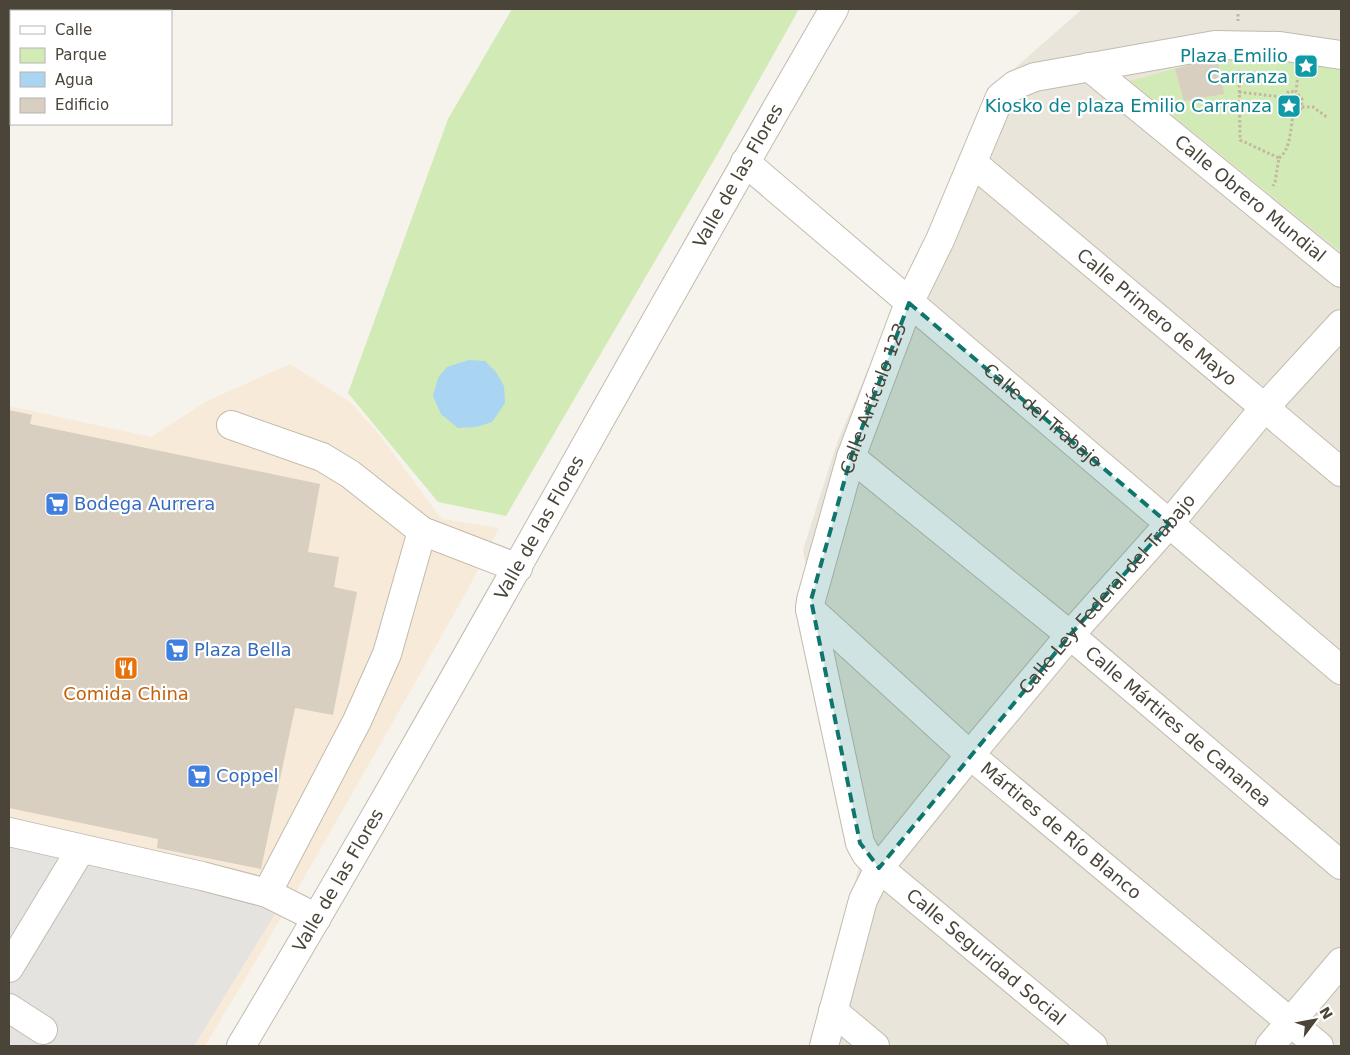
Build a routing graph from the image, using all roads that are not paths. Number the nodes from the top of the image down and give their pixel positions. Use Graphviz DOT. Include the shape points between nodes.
graph roads {
  1 [pos="834,9"];
  2 [pos="1341,55"];
  3 [pos="1089,67"];
  4 [pos="745,162"];
  5 [pos="973,163"];
  6 [pos="1341,273"];
  7 [pos="909,302"];
  8 [pos="1341,324"];
  9 [pos="1265,407"];
  10 [pos="231,425"];
  11 [pos="850,457"];
  12 [pos="1341,472"];
  13 [pos="1169,524"];
  14 [pos="422,531"];
  15 [pos="518,568"];
  16 [pos="810,609"];
  17 [pos="1070,635"];
  18 [pos="1341,670"];
  19 [pos="970,755"];
  20 [pos="9,832"];
  21 [pos="81,849"];
  22 [pos="1341,865"];
  23 [pos="879,868"];
  24 [pos="267,893"];
  25 [pos="317,918"];
  26 [pos="1341,962"];
  27 [pos="9,968"];
  28 [pos="9,1008"];
  29 [pos="833,1011"];
  30 [pos="1290,1022"];
  31 [pos="43,1030"];
  32 [pos="1082,1043"];
  33 [pos="241,1046"];
  34 [pos="824,1046"];
  35 [pos="875,1046"];
  36 [pos="1270,1046"];
  37 [pos="1319,1046"];
  1 -- 4 [label="street, Valle de las Flores"];
  2 -- 3 [label="street, Calle Artículo 123" via="1280,46 1215,45"];
  3 -- 5 [label="street, Calle Artículo 123" via="1035,77 1000,97"];
  3 -- 6 [label="street, Calle Obrero Mundial"];
  4 -- 7 [label="street, Calle del Trabajo"];
  4 -- 15 [label="street, Valle de las Flores"];
  5 -- 7 [label="street, Calle Artículo 123"];
  5 -- 9 [label="street, Calle Primero de Mayo"];
  7 -- 11 [label="street, Calle Artículo 123"];
  7 -- 13 [label="street, Calle del Trabajo"];
  8 -- 9 [label="street, Calle Ley Federal del Trabajo"];
  9 -- 12 [label="street, Calle Primero de Mayo"];
  9 -- 13 [label="street, Calle Ley Federal del Trabajo"];
  10 -- 14 [label="street" via="322,457 350,474"];
  11 -- 16 [label="street, Calle Artículo 123"];
  11 -- 17 [label="street, Calle Mártires de Cananea"];
  13 -- 17 [label="street, Calle Ley Federal del Trabajo"];
  13 -- 18 [label="street, Calle del Trabajo"];
  14 -- 15 [label="street"];
  14 -- 24 [label="street" via="387,654 357,721"];
  15 -- 25 [label="street, Valle de las Flores"];
  16 -- 19 [label="street, Mártires de Río Blanco"];
  16 -- 23 [label="street, Calle Artículo 123" via="860,844"];
  17 -- 19 [label="street, Calle Ley Federal del Trabajo"];
  17 -- 22 [label="street, Calle Mártires de Cananea"];
  19 -- 23 [label="street, Calle Ley Federal del Trabajo"];
  19 -- 30 [label="street, Mártires de Río Blanco"];
  20 -- 21 [label="street"];
  21 -- 24 [label="street"];
  21 -- 27 [label="street"];
  23 -- 29 [label="street" via="864,900"];
  23 -- 32 [label="street, Calle Seguridad Social"];
  24 -- 25 [label="street"];
  25 -- 33 [label="street, Valle de las Flores"];
  26 -- 30 [label="street"];
  28 -- 31 [label="street"];
  29 -- 34 [label="street"];
  29 -- 35 [label="street"];
  30 -- 36 [label="street"];
  30 -- 37 [label="street, Mártires de Río Blanco"];
}
